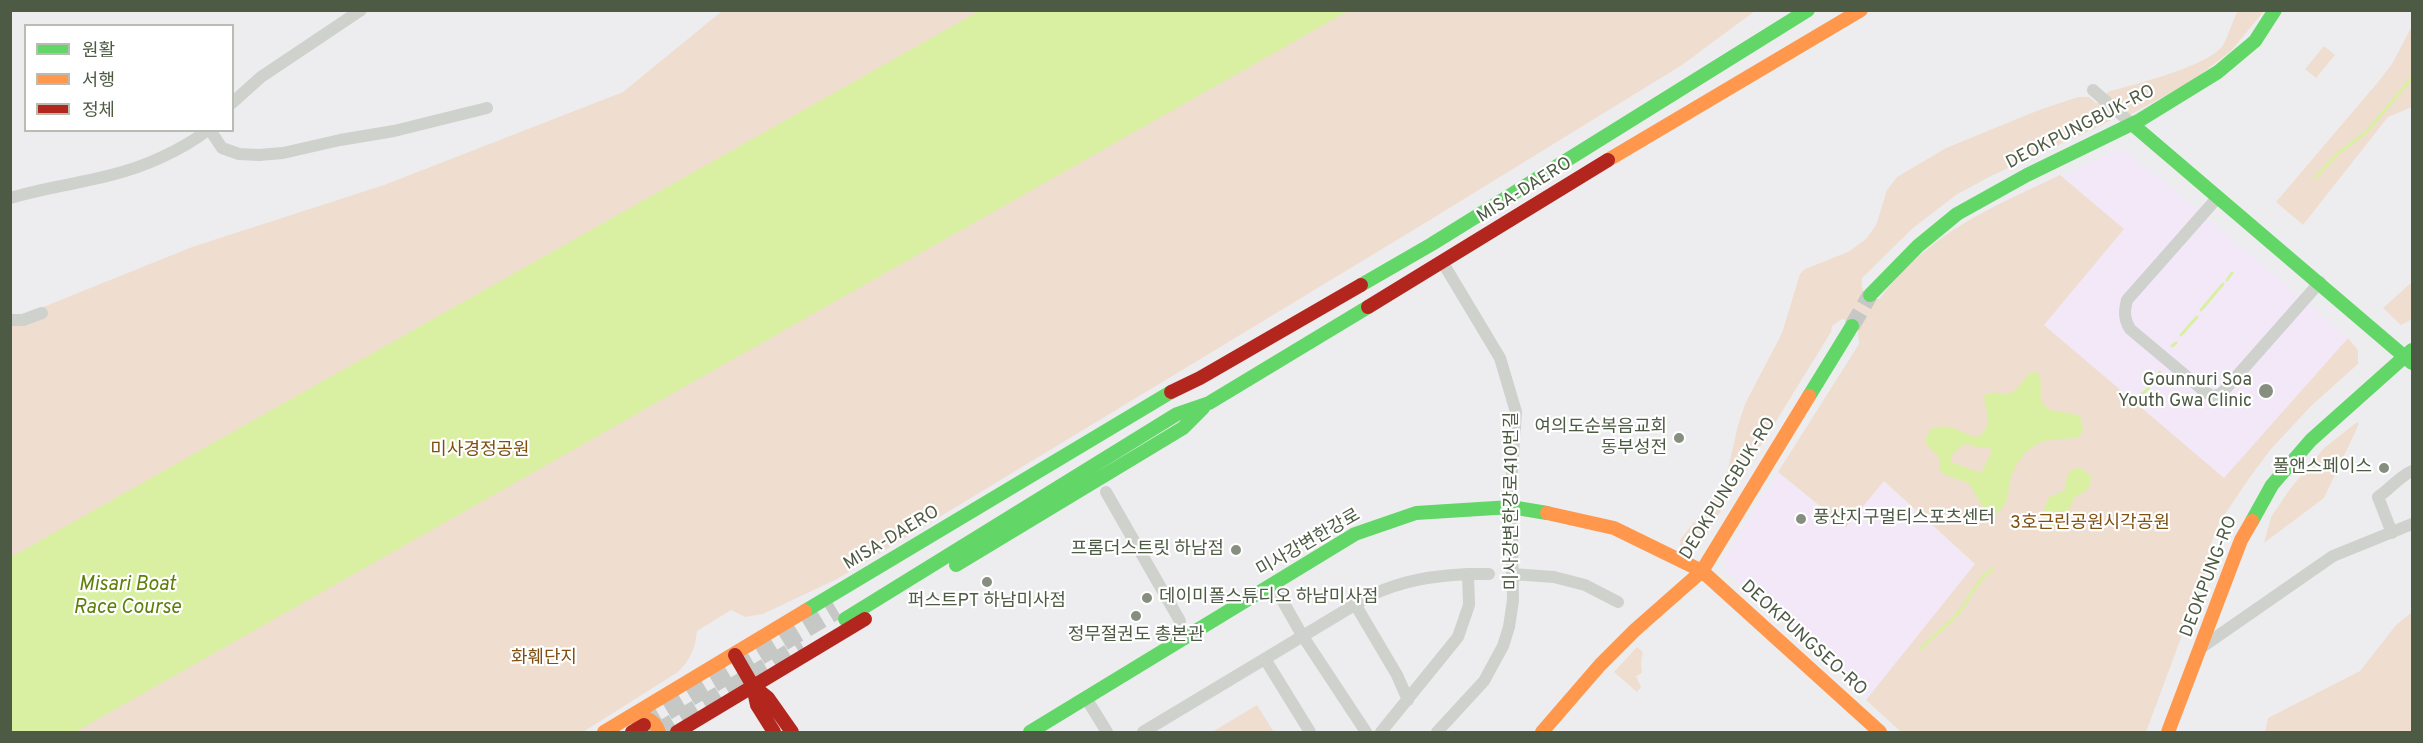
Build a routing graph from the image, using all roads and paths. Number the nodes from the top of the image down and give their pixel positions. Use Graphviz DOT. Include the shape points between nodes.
graph roads {
  1 [pos="361,10"];
  2 [pos="1808,10"];
  3 [pos="1862,10"];
  4 [pos="2275,10"];
  5 [pos="2094,90"];
  6 [pos="234,101"];
  7 [pos="488,108"];
  8 [pos="2132,124"];
  9 [pos="206,132"];
  10 [pos="210,132"];
  11 [pos="2218,197"];
  12 [pos="10,198"];
  13 [pos="1443,263"];
  14 [pos="2320,282"];
  15 [pos="1870,295"];
  16 [pos="42,313"];
  17 [pos="10,320"];
  18 [pos="1851,326"];
  19 [pos="2410,356"];
  20 [pos="1200,378"];
  21 [pos="1209,403"];
  22 [pos="2412,471"];
  23 [pos="1106,492"];
  24 [pos="1511,507"];
  25 [pos="2412,524"];
  26 [pos="2392,533"];
  27 [pos="1702,571"];
  28 [pos="1468,574"];
  29 [pos="1489,574"];
  30 [pos="1512,574"];
  31 [pos="1273,584"];
  32 [pos="1618,602"];
  33 [pos="1355,604"];
  34 [pos="1180,621"];
  35 [pos="1302,635"];
  36 [pos="2202,647"];
  37 [pos="735,655"];
  38 [pos="1265,659"];
  39 [pos="753,686"];
  40 [pos="1086,698"];
  41 [pos="1408,700"];
  42 [pos="629,717"];
  43 [pos="1157,729"];
  44 [pos="604,732"];
  45 [pos="659,732"];
  46 [pos="677,732"];
  47 [pos="774,732"];
  48 [pos="792,732"];
  49 [pos="1030,732"];
  50 [pos="1107,732"];
  51 [pos="1143,732"];
  52 [pos="1310,732"];
  53 [pos="1366,732"];
  54 [pos="1381,732"];
  55 [pos="1437,732"];
  56 [pos="1542,732"];
  57 [pos="1881,732"];
  58 [pos="2168,732"];
  1 -- 6 [label="street" via="261,77"];
  2 -- 20 [label="main road, MISA-DAERO" via="1432,244"];
  3 -- 13 [label="main road, MISA-DAERO"];
  4 -- 8 [label="main road, DEOKPUNGBUK-RO" via="2256,40 2227,67"];
  5 -- 8 [label="street"];
  7 -- 10 [label="street" via="283,153 239,154 222,148"];
  8 -- 11 [label="main road"];
  8 -- 15 [label="main road, DEOKPUNGBUK-RO" via="1962,211 1924,238"];
  9 -- 12 [label="street" via="183,147 111,175"];
  11 -- 14 [label="main road"];
  11 -- 14 [label="street" via="2127,300 2124,310 2130,329 2204,391 2212,396 2221,394"];
  13 -- 21 [label="main road, MISA-DAERO"];
  13 -- 24 [label="street, 미사강변한강로410번길" via="1500,358 1516,412"];
  14 -- 19 [label="main road"];
  16 -- 17 [label="street"];
  18 -- 27 [label="main road, DEOKPUNGBUK-RO"];
  19 -- 36 [label="main road, DEOKPUNG-RO" via="2311,440 2272,485 2241,540"];
  20 -- 21 [label="main road, MISA-DAERO" via="1171,403 841,614 1177,414"];
  20 -- 37 [label="main road, MISA-DAERO" via="1170,392"];
  21 -- 39 [label="main road, MISA-DAERO" via="1183,428"];
  22 -- 26 [label="street" via="2378,496"];
  23 -- 34 [label="street"];
  24 -- 27 [label="main road, 미사강변한강로" via="1614,528"];
  24 -- 30 [label="street, 미사강변한강로410번길"];
  24 -- 31 [label="main road, 미사강변한강로" via="1402,517 1355,534"];
  25 -- 26 [label="street"];
  26 -- 36 [label="street" via="2333,556"];
  27 -- 56 [label="main road, DEOKPUNGBUK-RO" via="1607,658"];
  27 -- 57 [label="main road, DEOKPUNGSEO-RO"];
  28 -- 29 [label="street"];
  28 -- 33 [label="street" via="1428,576 1389,587"];
  28 -- 41 [label="street" via="1469,605 1458,637"];
  30 -- 32 [label="street" via="1554,577 1586,585"];
  30 -- 55 [label="street, 미사강변한강로410번길" via="1513,600 1503,646 1484,681"];
  31 -- 35 [label="street"];
  31 -- 40 [label="main road, 미사강변한강로"];
  33 -- 35 [label="street"];
  33 -- 41 [label="street" via="1398,675"];
  35 -- 38 [label="street"];
  35 -- 53 [label="street"];
  36 -- 58 [label="main road, DEOKPUNG-RO"];
  37 -- 39 [label="main road"];
  37 -- 42 [label="main road, MISA-DAERO"];
  38 -- 43 [label="street"];
  38 -- 52 [label="street"];
  39 -- 46 [label="main road, MISA-DAERO"];
  39 -- 47 [label="main road" via="757,705"];
  39 -- 48 [label="main road" via="768,698"];
  40 -- 49 [label="main road, 미사강변한강로"];
  40 -- 50 [label="street"];
  41 -- 54 [label="street"];
  42 -- 44 [label="main road, MISA-DAERO"];
  42 -- 45 [label="main road" via="650,718"];
  43 -- 51 [label="street"];
}
